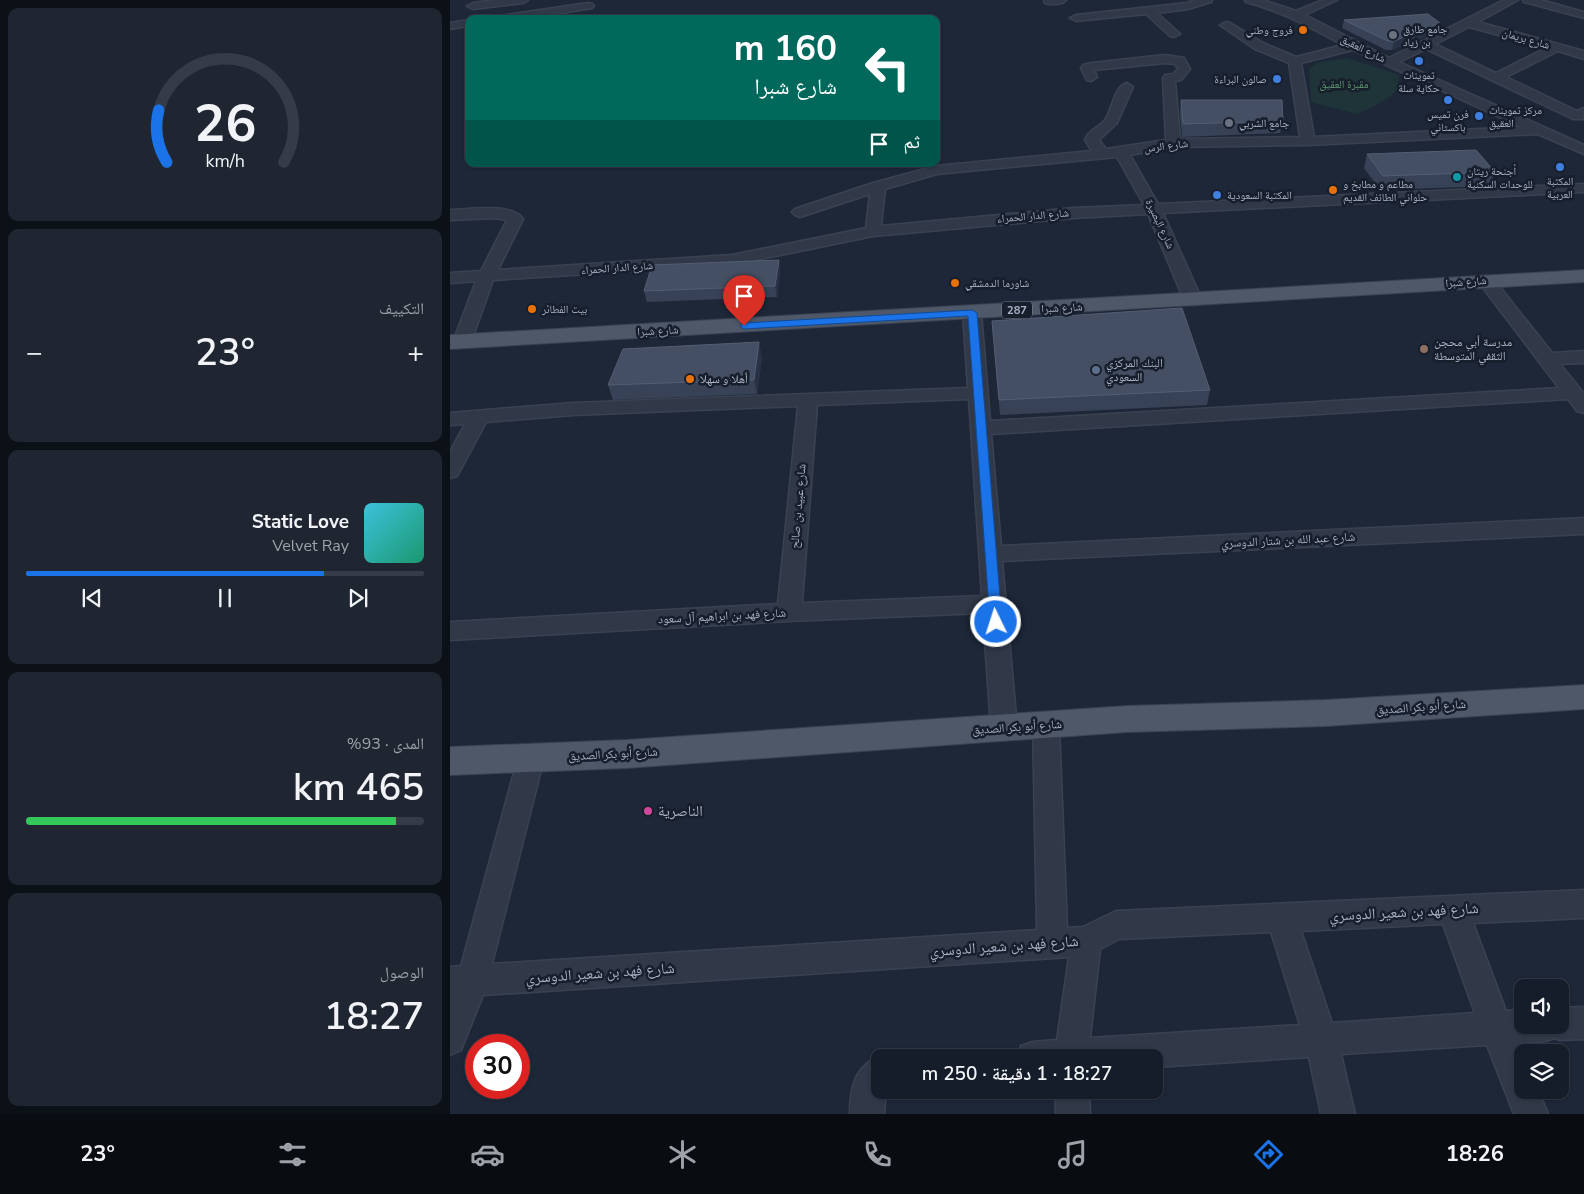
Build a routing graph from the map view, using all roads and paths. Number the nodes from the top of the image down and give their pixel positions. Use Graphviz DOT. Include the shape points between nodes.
graph roads {
  1 [pos="523,0"];
  2 [pos="1207,0"];
  3 [pos="1250,0"];
  4 [pos="1332,0"];
  5 [pos="1495,0"];
  6 [pos="1528,0"];
  7 [pos="1510,2"];
  8 [pos="473,3"];
  9 [pos="588,3"];
  10 [pos="1273,4"];
  11 [pos="546,6"];
  12 [pos="1060,6"];
  13 [pos="1148,10"];
  14 [pos="514,15"];
  15 [pos="1296,15"];
  16 [pos="1584,15"];
  17 [pos="1468,23"];
  18 [pos="465,24"];
  19 [pos="1226,25"];
  20 [pos="450,26"];
  21 [pos="1088,28"];
  22 [pos="1174,34"];
  23 [pos="1425,44"];
  24 [pos="1354,46"];
  25 [pos="1555,48"];
  26 [pos="1584,56"];
  27 [pos="1295,61"];
  28 [pos="1390,62"];
  29 [pos="1091,77"];
  30 [pos="1497,77"];
  31 [pos="1127,87"];
  32 [pos="1170,107"];
  33 [pos="1188,107"];
  34 [pos="1581,114"];
  35 [pos="1538,130"];
  36 [pos="1454,133"];
  37 [pos="1308,141"];
  38 [pos="1173,143"];
  39 [pos="1467,148"];
  40 [pos="1584,150"];
  41 [pos="1121,152"];
  42 [pos="1102,154"];
  43 [pos="1493,177"];
  44 [pos="878,186"];
  45 [pos="1584,188"];
  46 [pos="1506,192"];
  47 [pos="1154,210"];
  48 [pos="800,212"];
  49 [pos="450,215"];
  50 [pos="873,231"];
  51 [pos="1584,276"];
  52 [pos="486,277"];
  53 [pos="450,278"];
  54 [pos="1486,281"];
  55 [pos="1193,300"];
  56 [pos="972,313"];
  57 [pos="456,342"];
  58 [pos="1584,357"];
  59 [pos="1547,359"];
  60 [pos="979,392"];
  61 [pos="808,400"];
  62 [pos="1578,400"];
  63 [pos="478,418"];
  64 [pos="450,419"];
  65 [pos="981,428"];
  66 [pos="450,471"];
  67 [pos="1584,526"];
  68 [pos="991,554"];
  69 [pos="995,604"];
  70 [pos="789,612"];
  71 [pos="450,631"];
  72 [pos="1584,697"];
  73 [pos="1046,724"];
  74 [pos="1004,727"];
  75 [pos="531,758"];
  76 [pos="450,761"];
  77 [pos="1584,904"];
  78 [pos="1453,910"];
  79 [pos="1282,918"];
  80 [pos="1086,941"];
  81 [pos="1052,943"];
  82 [pos="461,982"];
  83 [pos="1584,1023"];
  84 [pos="1569,1024"];
  85 [pos="1514,1026"];
  86 [pos="1496,1027"];
  87 [pos="1321,1039"];
  88 [pos="450,1040"];
  89 [pos="1072,1049"];
  90 [pos="1163,1050"];
  91 [pos="871,1084"];
  92 [pos="1072,1099"];
  93 [pos="867,1114"];
  94 [pos="1073,1114"];
  95 [pos="1338,1114"];
  96 [pos="1531,1114"];
  1 -- 8 [label="street"];
  2 -- 13 [label="street" via="1188,6"];
  3 -- 10 [label="street, شارع العقيق"];
  4 -- 15 [label="street"];
  5 -- 7 [label="street"];
  6 -- 16 [label="street"];
  7 -- 17 [label="street"];
  9 -- 11 [label="street"];
  10 -- 15 [label="street, شارع العقيق"];
  11 -- 14 [label="street"];
  12 -- 13 [label="street"];
  12 -- 21 [label="street"];
  13 -- 22 [label="street"];
  15 -- 24 [label="street, شارع العقيق"];
  17 -- 23 [label="street"];
  17 -- 25 [label="street, شارع بريمان"];
  18 -- 20 [label="street"];
  19 -- 27 [label="street" via="1259,46"];
  23 -- 28 [label="street"];
  23 -- 30 [label="street"];
  24 -- 27 [label="street"];
  24 -- 28 [label="street, شارع العقيق"];
  25 -- 26 [label="street, شارع بريمان"];
  25 -- 30 [label="street"];
  27 -- 37 [label="street" via="1296,107"];
  28 -- 35 [label="street, شارع العقيق"];
  29 -- 32 [label="street" via="1086,68 1092,66 1165,59 1180,61 1184,69 1177,77 1169,78"];
  30 -- 34 [label="street"];
  31 -- 42 [label="street" via="1110,123 1092,136"];
  32 -- 33 [label="street"];
  32 -- 38 [label="street"];
  35 -- 36 [label="street, شارع الرس"];
  35 -- 40 [label="street, شارع العقيق"];
  36 -- 37 [label="street, شارع الرس"];
  36 -- 39 [label="street"];
  37 -- 38 [label="street, شارع الرس"];
  38 -- 41 [label="street, شارع الرس"];
  41 -- 42 [label="street, شارع الرس"];
  41 -- 47 [label="street, شارع البصيرة"];
  42 -- 44 [label="street, شارع الرس" via="936,170"];
  43 -- 46 [label="street"];
  44 -- 48 [label="street, شارع الرس"];
  44 -- 50 [label="street"];
  45 -- 46 [label="street, شارع الدار الحمراء"];
  46 -- 47 [label="street, شارع الدار الحمراء"];
  47 -- 50 [label="street, شارع الدار الحمراء" via="1074,213"];
  47 -- 55 [label="street, شارع البصيرة"];
  49 -- 52 [label="street" via="502,213 515,219"];
  50 -- 52 [label="street, شارع الدار الحمراء" via="732,260"];
  51 -- 54 [label="main road, شارع شبرا / 287"];
  52 -- 53 [label="street, شارع الدار الحمراء"];
  52 -- 57 [label="street"];
  54 -- 55 [label="main road, شارع شبرا / 287"];
  54 -- 59 [label="street"];
  55 -- 56 [label="main road, شارع شبرا / 287"];
  56 -- 57 [label="main road, شارع شبرا / 287"];
  56 -- 60 [label="street"];
  58 -- 59 [label="street"];
  59 -- 62 [label="street"];
  60 -- 61 [label="street"];
  60 -- 65 [label="street"];
  61 -- 63 [label="street" via="574,409"];
  61 -- 70 [label="street, شارع عبيد بن صالح"];
  62 -- 65 [label="street"];
  63 -- 64 [label="street"];
  63 -- 66 [label="street"];
  65 -- 68 [label="street"];
  67 -- 68 [label="street, شارع عبد الله بن شتار الدوسري"];
  68 -- 69 [label="street"];
  69 -- 70 [label="street, شارع فهد بن ابراهيم آل سعود"];
  69 -- 74 [label="street"];
  70 -- 71 [label="street, شارع فهد بن ابراهيم آل سعود"];
  72 -- 73 [label="main road, شارع أبو بكر الصديق" via="1326,713"];
  73 -- 74 [label="main road, شارع أبو بكر الصديق"];
  73 -- 81 [label="street"];
  74 -- 75 [label="main road, شارع أبو بكر الصديق"];
  75 -- 76 [label="main road, شارع أبو بكر الصديق"];
  75 -- 82 [label="street"];
  77 -- 78 [label="street, شارع فهد بن شعير الدوسري"];
  78 -- 79 [label="street, شارع فهد بن شعير الدوسري"];
  78 -- 86 [label="street"];
  79 -- 80 [label="street, شارع فهد بن شعير الدوسري" via="1116,925"];
  79 -- 87 [label="street"];
  80 -- 81 [label="street, شارع فهد بن شعير الدوسري"];
  80 -- 89 [label="street"];
  81 -- 82 [label="street, شارع فهد بن شعير الدوسري"];
  82 -- 88 [label="street"];
  83 -- 84 [label="street"];
  85 -- 86 [label="street"];
  86 -- 87 [label="street"];
  86 -- 96 [label="street"];
  87 -- 90 [label="street"];
  87 -- 95 [label="street"];
  91 -- 93 [label="street" via="867,1094"];
  92 -- 94 [label="street"];
}
